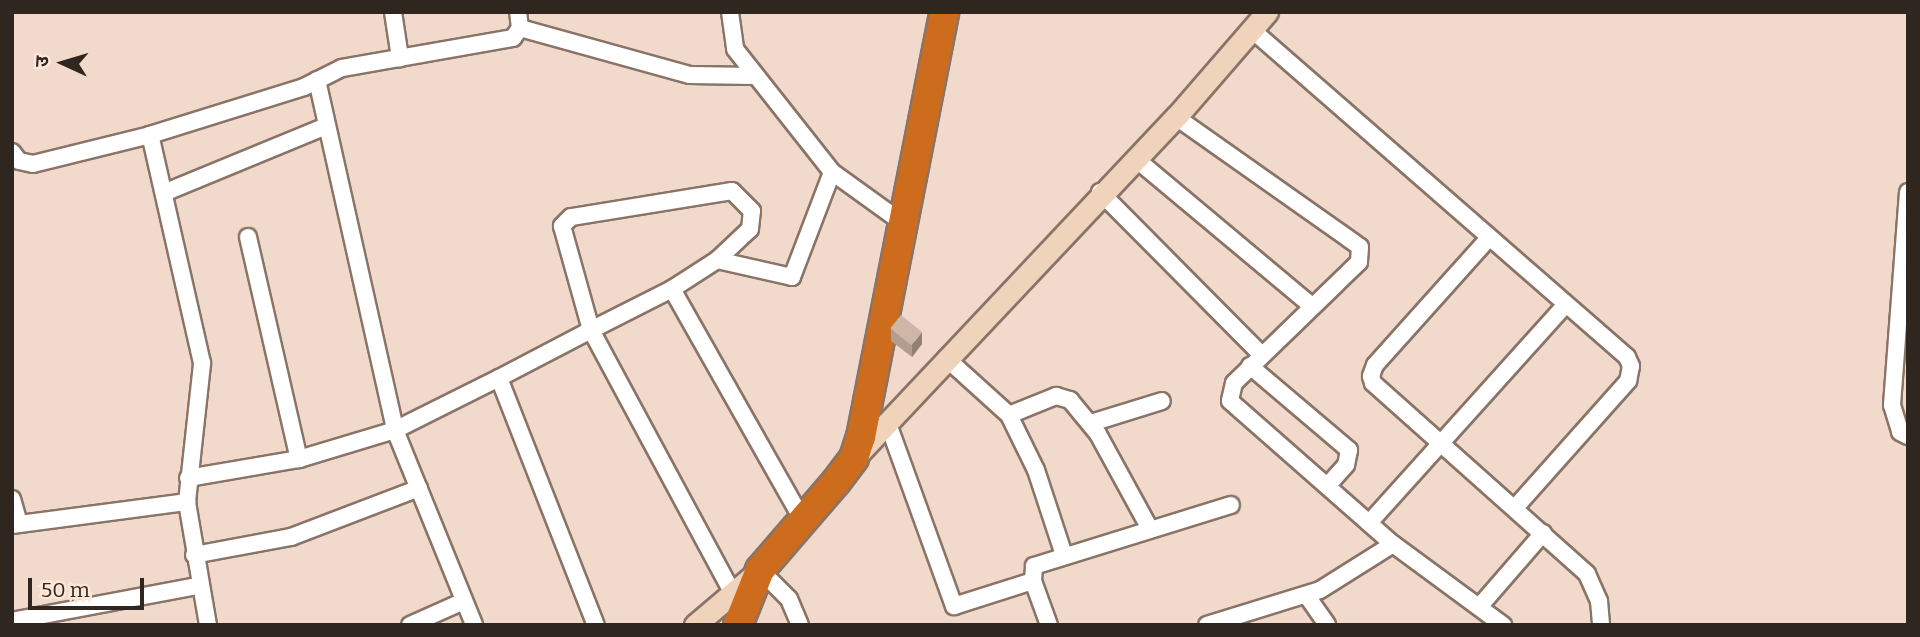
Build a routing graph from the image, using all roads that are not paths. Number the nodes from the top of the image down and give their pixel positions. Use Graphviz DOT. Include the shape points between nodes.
graph roads {
  1 [pos="393,12"];
  2 [pos="730,12"];
  3 [pos="944,12"];
  4 [pos="1267,12"];
  5 [pos="519,20"];
  6 [pos="1251,29"];
  7 [pos="400,58"];
  8 [pos="754,76"];
  9 [pos="317,80"];
  10 [pos="1175,117"];
  11 [pos="326,126"];
  12 [pos="150,135"];
  13 [pos="12,152"];
  14 [pos="1136,159"];
  15 [pos="832,172"];
  16 [pos="166,192"];
  17 [pos="1100,192"];
  18 [pos="1908,192"];
  19 [pos="903,223"];
  20 [pos="248,237"];
  21 [pos="1488,239"];
  22 [pos="717,260"];
  23 [pos="672,289"];
  24 [pos="1565,305"];
  25 [pos="1312,306"];
  26 [pos="591,330"];
  27 [pos="946,358"];
  28 [pos="1255,360"];
  29 [pos="499,378"];
  30 [pos="1162,401"];
  31 [pos="1009,415"];
  32 [pos="887,421"];
  33 [pos="1091,423"];
  34 [pos="395,430"];
  35 [pos="1908,436"];
  36 [pos="1441,444"];
  37 [pos="854,458"];
  38 [pos="299,459"];
  39 [pos="188,478"];
  40 [pos="1327,486"];
  41 [pos="419,488"];
  42 [pos="12,499"];
  43 [pos="187,502"];
  44 [pos="1231,505"];
  45 [pos="1515,508"];
  46 [pos="801,517"];
  47 [pos="1369,523"];
  48 [pos="15,524"];
  49 [pos="1150,529"];
  50 [pos="1543,533"];
  51 [pos="1393,544"];
  52 [pos="194,555"];
  53 [pos="1064,555"];
  54 [pos="760,570"];
  55 [pos="1033,581"];
  56 [pos="198,586"];
  57 [pos="731,590"];
  58 [pos="1307,596"];
  59 [pos="464,601"];
  60 [pos="1479,607"];
  61 [pos="12,621"];
  62 [pos="208,625"];
  63 [pos="410,625"];
  64 [pos="474,625"];
  65 [pos="596,625"];
  66 [pos="695,625"];
  67 [pos="738,625"];
  68 [pos="800,625"];
  69 [pos="1049,625"];
  70 [pos="1207,625"];
  71 [pos="1327,625"];
  72 [pos="1503,625"];
  73 [pos="1601,625"];
  1 -- 7 [label="street"];
  2 -- 8 [label="street" via="735,49"];
  3 -- 19 [label="highway"];
  4 -- 6 [label="street"];
  5 -- 7 [label="street" via="513,38"];
  5 -- 8 [label="street" via="690,75"];
  6 -- 10 [label="street"];
  6 -- 21 [label="street"];
  7 -- 9 [label="street" via="342,68"];
  8 -- 15 [label="street"];
  9 -- 11 [label="street"];
  9 -- 12 [label="street"];
  10 -- 14 [label="street"];
  10 -- 25 [label="street" via="1357,241 1359,262"];
  11 -- 16 [label="street"];
  11 -- 34 [label="street"];
  12 -- 13 [label="street" via="33,164 19,161"];
  12 -- 16 [label="street"];
  14 -- 17 [label="street"];
  14 -- 25 [label="street"];
  15 -- 19 [label="street"];
  15 -- 22 [label="street" via="792,277"];
  16 -- 39 [label="street" via="202,363"];
  17 -- 27 [label="street"];
  17 -- 28 [label="street"];
  18 -- 35 [label="street" via="1892,405 1900,432"];
  19 -- 37 [label="highway"];
  20 -- 38 [label="street"];
  21 -- 24 [label="street"];
  21 -- 36 [label="street" via="1371,371 1373,383"];
  22 -- 23 [label="street"];
  22 -- 26 [label="street" via="753,223 752,211 732,191 565,220 564,233"];
  23 -- 26 [label="street"];
  23 -- 46 [label="street"];
  24 -- 36 [label="street"];
  24 -- 45 [label="street" via="1627,357 1631,373"];
  25 -- 28 [label="street"];
  26 -- 29 [label="street"];
  26 -- 57 [label="street"];
  27 -- 31 [label="street"];
  27 -- 32 [label="street"];
  28 -- 40 [label="street" via="1349,450 1346,465"];
  28 -- 40 [label="street" via="1228,391 1230,401"];
  29 -- 34 [label="street"];
  29 -- 65 [label="street"];
  30 -- 33 [label="street"];
  31 -- 33 [label="street" via="1061,396"];
  31 -- 53 [label="street" via="1036,470"];
  32 -- 37 [label="street"];
  32 -- 55 [label="street" via="954,606"];
  33 -- 49 [label="street"];
  34 -- 38 [label="street"];
  34 -- 41 [label="street"];
  36 -- 45 [label="street"];
  36 -- 47 [label="street"];
  37 -- 46 [label="highway"];
  38 -- 39 [label="street"];
  39 -- 43 [label="street"];
  40 -- 47 [label="street"];
  41 -- 52 [label="street" via="291,537"];
  41 -- 59 [label="street"];
  42 -- 48 [label="street"];
  43 -- 48 [label="street"];
  43 -- 52 [label="street"];
  44 -- 49 [label="street"];
  45 -- 50 [label="street"];
  46 -- 54 [label="highway"];
  47 -- 51 [label="street"];
  49 -- 53 [label="street"];
  50 -- 60 [label="street"];
  50 -- 73 [label="street" via="1587,574 1599,601"];
  51 -- 58 [label="street"];
  51 -- 60 [label="street"];
  52 -- 56 [label="street"];
  53 -- 55 [label="street" via="1034,566"];
  54 -- 57 [label="street"];
  54 -- 67 [label="highway"];
  54 -- 68 [label="street" via="789,599"];
  55 -- 69 [label="street"];
  56 -- 61 [label="street"];
  56 -- 62 [label="street"];
  57 -- 66 [label="street"];
  58 -- 70 [label="street"];
  58 -- 71 [label="street"];
  59 -- 63 [label="street"];
  59 -- 64 [label="street"];
  60 -- 72 [label="street"];
}
